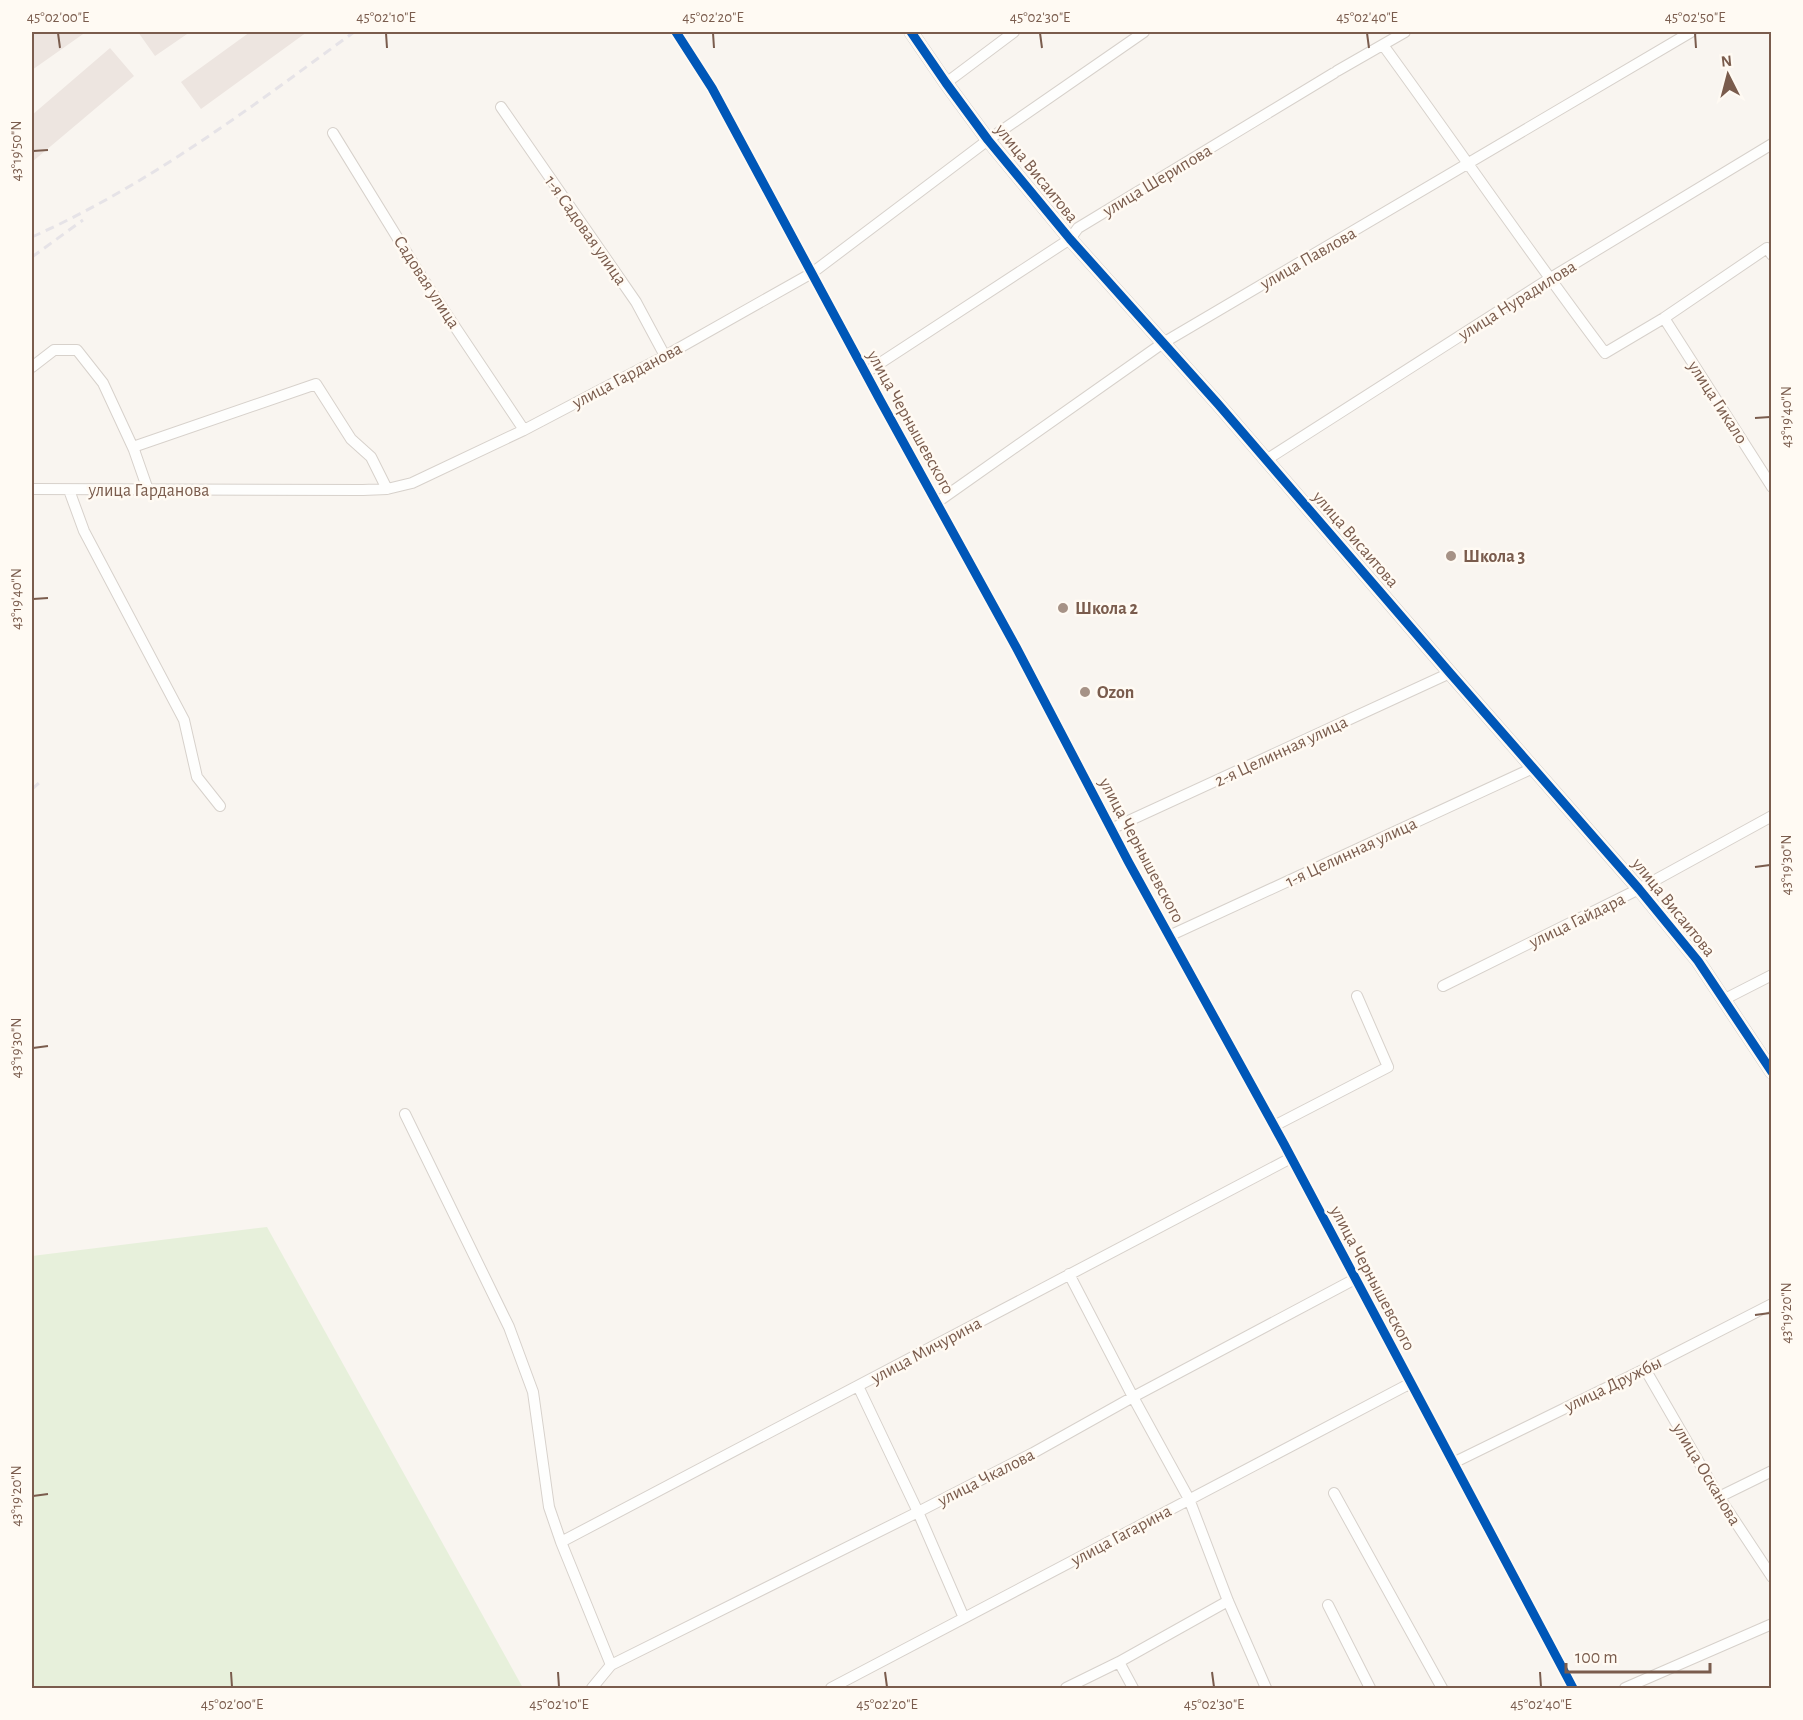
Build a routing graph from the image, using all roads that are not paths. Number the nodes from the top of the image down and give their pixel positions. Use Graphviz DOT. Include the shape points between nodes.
graph roads {
  1 [pos="676,32"];
  2 [pos="911,32"];
  3 [pos="1014,32"];
  4 [pos="1144,32"];
  5 [pos="1406,32"];
  6 [pos="1691,32"];
  7 [pos="1383,45"];
  8 [pos="946,83"];
  9 [pos="501,107"];
  10 [pos="333,132"];
  11 [pos="988,140"];
  12 [pos="1772,144"];
  13 [pos="1469,163"];
  14 [pos="1070,239"];
  15 [pos="1772,255"];
  16 [pos="812,273"];
  17 [pos="1549,279"];
  18 [pos="1664,318"];
  19 [pos="1163,343"];
  20 [pos="665,356"];
  21 [pos="32,366"];
  22 [pos="866,373"];
  23 [pos="524,430"];
  24 [pos="135,452"];
  25 [pos="1266,460"];
  26 [pos="1772,487"];
  27 [pos="32,489"];
  28 [pos="387,489"];
  29 [pos="69,490"];
  30 [pos="148,490"];
  31 [pos="936,503"];
  32 [pos="1450,673"];
  33 [pos="1533,768"];
  34 [pos="220,806"];
  35 [pos="1772,816"];
  36 [pos="1111,829"];
  37 [pos="1639,890"];
  38 [pos="1169,936"];
  39 [pos="1772,975"];
  40 [pos="1443,986"];
  41 [pos="1357,996"];
  42 [pos="1725,999"];
  43 [pos="1772,1072"];
  44 [pos="405,1114"];
  45 [pos="1274,1126"];
  46 [pos="1291,1158"];
  47 [pos="1069,1274"];
  48 [pos="1355,1279"];
  49 [pos="1772,1304"];
  50 [pos="1645,1369"];
  51 [pos="1411,1383"];
  52 [pos="858,1386"];
  53 [pos="1133,1397"];
  54 [pos="1453,1462"];
  55 [pos="1772,1471"];
  56 [pos="1334,1493"];
  57 [pos="1719,1497"];
  58 [pos="1189,1499"];
  59 [pos="918,1512"];
  60 [pos="561,1542"];
  61 [pos="1772,1577"];
  62 [pos="1228,1601"];
  63 [pos="1328,1605"];
  64 [pos="964,1618"];
  65 [pos="1772,1624"];
  66 [pos="1119,1662"];
  67 [pos="611,1665"];
  68 [pos="591,1689"];
  69 [pos="831,1689"];
  70 [pos="1066,1689"];
  71 [pos="1133,1689"];
  72 [pos="1266,1689"];
  73 [pos="1370,1689"];
  74 [pos="1442,1689"];
  75 [pos="1573,1689"];
  76 [pos="1625,1689"];
  1 -- 16 [label="street, улица Чернышевского" via="712,88"];
  2 -- 8 [label="street, улица Висаитова"];
  3 -- 8 [label="street"];
  4 -- 11 [label="street, улица Гарданова"];
  5 -- 7 [label="street, улица Шерипова"];
  6 -- 13 [label="street, улица Павлова"];
  7 -- 13 [label="street"];
  7 -- 14 [label="street, улица Шерипова" via="1078,228"];
  8 -- 11 [label="street, улица Висаитова"];
  9 -- 20 [label="street, 1-я Садовая улица" via="636,302"];
  10 -- 23 [label="street, Садовая улица" via="421,276"];
  11 -- 14 [label="street, улица Висаитова"];
  11 -- 16 [label="street, улица Гарданова"];
  12 -- 17 [label="street, улица Нурадилова"];
  13 -- 17 [label="street"];
  13 -- 19 [label="street, улица Павлова"];
  14 -- 19 [label="street, улица Висаитова"];
  14 -- 22 [label="street, улица Шерипова"];
  15 -- 18 [label="street" via="1767,248"];
  16 -- 20 [label="street, улица Гарданова"];
  16 -- 22 [label="street, улица Чернышевского"];
  17 -- 18 [label="street" via="1605,354"];
  17 -- 25 [label="street, улица Нурадилова"];
  18 -- 26 [label="street, улица Гикало"];
  19 -- 25 [label="street, улица Висаитова"];
  19 -- 31 [label="street, улица Павлова"];
  20 -- 23 [label="street, улица Гарданова"];
  21 -- 24 [label="street" via="54,350 77,350 103,383"];
  22 -- 31 [label="street, улица Чернышевского"];
  23 -- 28 [label="street, улица Гарданова" via="412,483"];
  24 -- 28 [label="street" via="134,447 316,384 351,439 371,457"];
  24 -- 30 [label="street"];
  25 -- 32 [label="street, улица Висаитова"];
  27 -- 29 [label="street, улица Гарданова"];
  28 -- 30 [label="street, улица Гарданова"];
  29 -- 30 [label="street, улица Гарданова"];
  29 -- 34 [label="street" via="84,531 184,720 197,777"];
  31 -- 36 [label="street, улица Чернышевского"];
  32 -- 33 [label="street, улица Висаитова"];
  32 -- 36 [label="street, 2-я Целинная улица"];
  33 -- 37 [label="street, улица Висаитова"];
  33 -- 38 [label="street, 1-я Целинная улица"];
  35 -- 37 [label="street, улица Гайдара"];
  36 -- 38 [label="street, улица Чернышевского"];
  37 -- 40 [label="street, улица Гайдара"];
  37 -- 42 [label="street, улица Висаитова"];
  38 -- 45 [label="street, улица Чернышевского"];
  39 -- 42 [label="street"];
  41 -- 45 [label="street" via="1388,1067"];
  42 -- 43 [label="street, улица Висаитова"];
  44 -- 60 [label="street" via="509,1327 533,1392 549,1507"];
  45 -- 46 [label="street, улица Чернышевского"];
  46 -- 47 [label="street, улица Мичурина"];
  46 -- 48 [label="street, улица Чернышевского"];
  47 -- 52 [label="street, улица Мичурина"];
  47 -- 53 [label="street"];
  48 -- 51 [label="street, улица Чернышевского"];
  48 -- 53 [label="street, улица Чкалова"];
  49 -- 50 [label="street, улица Дружбы"];
  50 -- 54 [label="street, улица Дружбы"];
  50 -- 57 [label="street, улица Осканова"];
  51 -- 54 [label="street, улица Чернышевского"];
  51 -- 58 [label="street, улица Гагарина"];
  52 -- 59 [label="street"];
  52 -- 60 [label="street, улица Мичурина"];
  53 -- 58 [label="street"];
  53 -- 59 [label="street, улица Чкалова"];
  54 -- 75 [label="street, улица Чернышевского"];
  55 -- 57 [label="street"];
  56 -- 74 [label="street"];
  57 -- 61 [label="street, улица Осканова"];
  58 -- 62 [label="street"];
  58 -- 64 [label="street, улица Гагарина"];
  59 -- 64 [label="street"];
  59 -- 67 [label="street, улица Чкалова"];
  60 -- 67 [label="street"];
  62 -- 66 [label="street"];
  62 -- 72 [label="street"];
  63 -- 73 [label="street"];
  64 -- 69 [label="street, улица Гагарина"];
  65 -- 76 [label="street"];
  66 -- 70 [label="street"];
  66 -- 71 [label="street"];
  67 -- 68 [label="street"];
}
